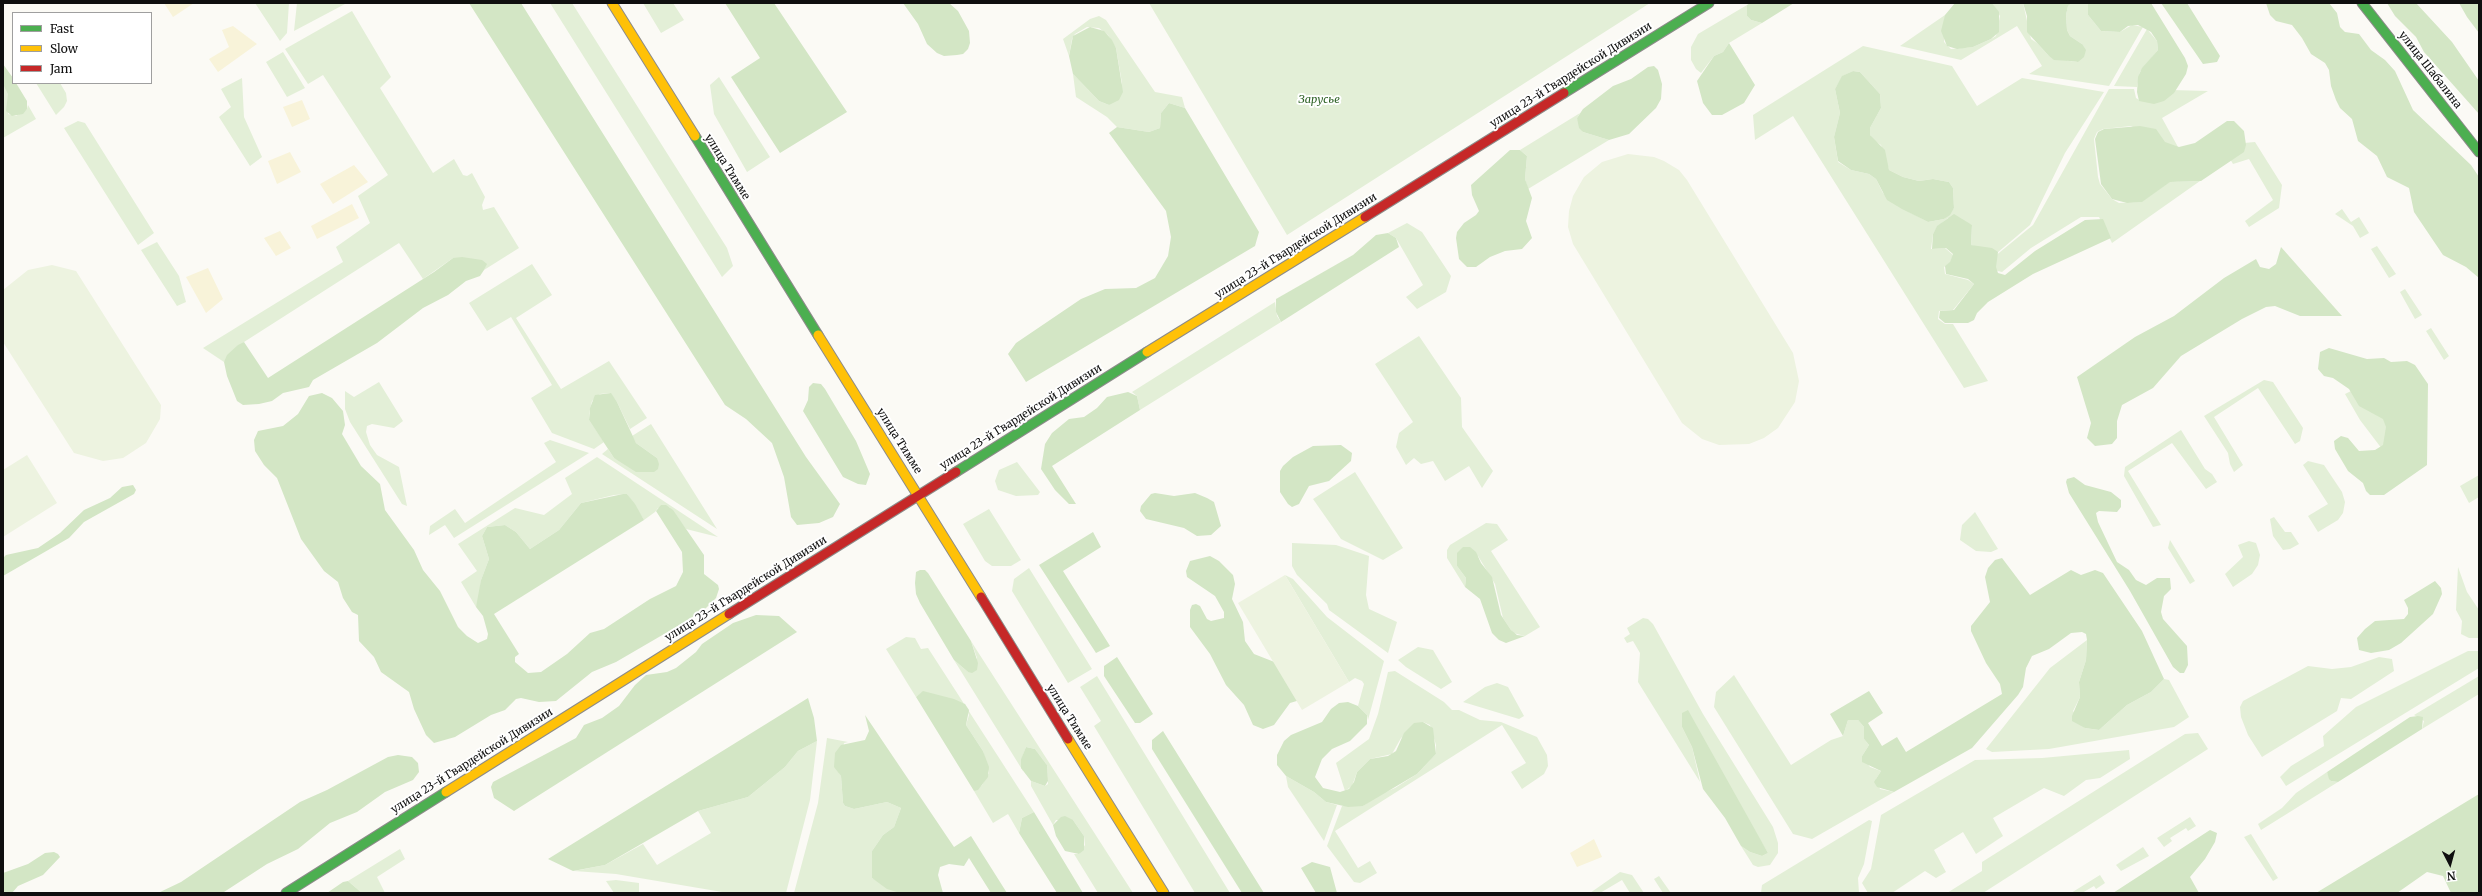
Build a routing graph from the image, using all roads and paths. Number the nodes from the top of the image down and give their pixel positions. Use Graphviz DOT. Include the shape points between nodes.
graph roads {
  1 [pos="612,3"];
  2 [pos="1709,3"];
  3 [pos="2362,3"];
  4 [pos="2479,152"];
  5 [pos="918,495"];
  6 [pos="286,893"];
  7 [pos="1164,893"];
  1 -- 5 [label="street, улица Тимме"];
  2 -- 5 [label="street, улица 23-й Гвардейской Дивизии"];
  3 -- 4 [label="street, улица Шабалина"];
  5 -- 6 [label="street, улица 23-й Гвардейской Дивизии"];
  5 -- 7 [label="street, улица Тимме"];
}
